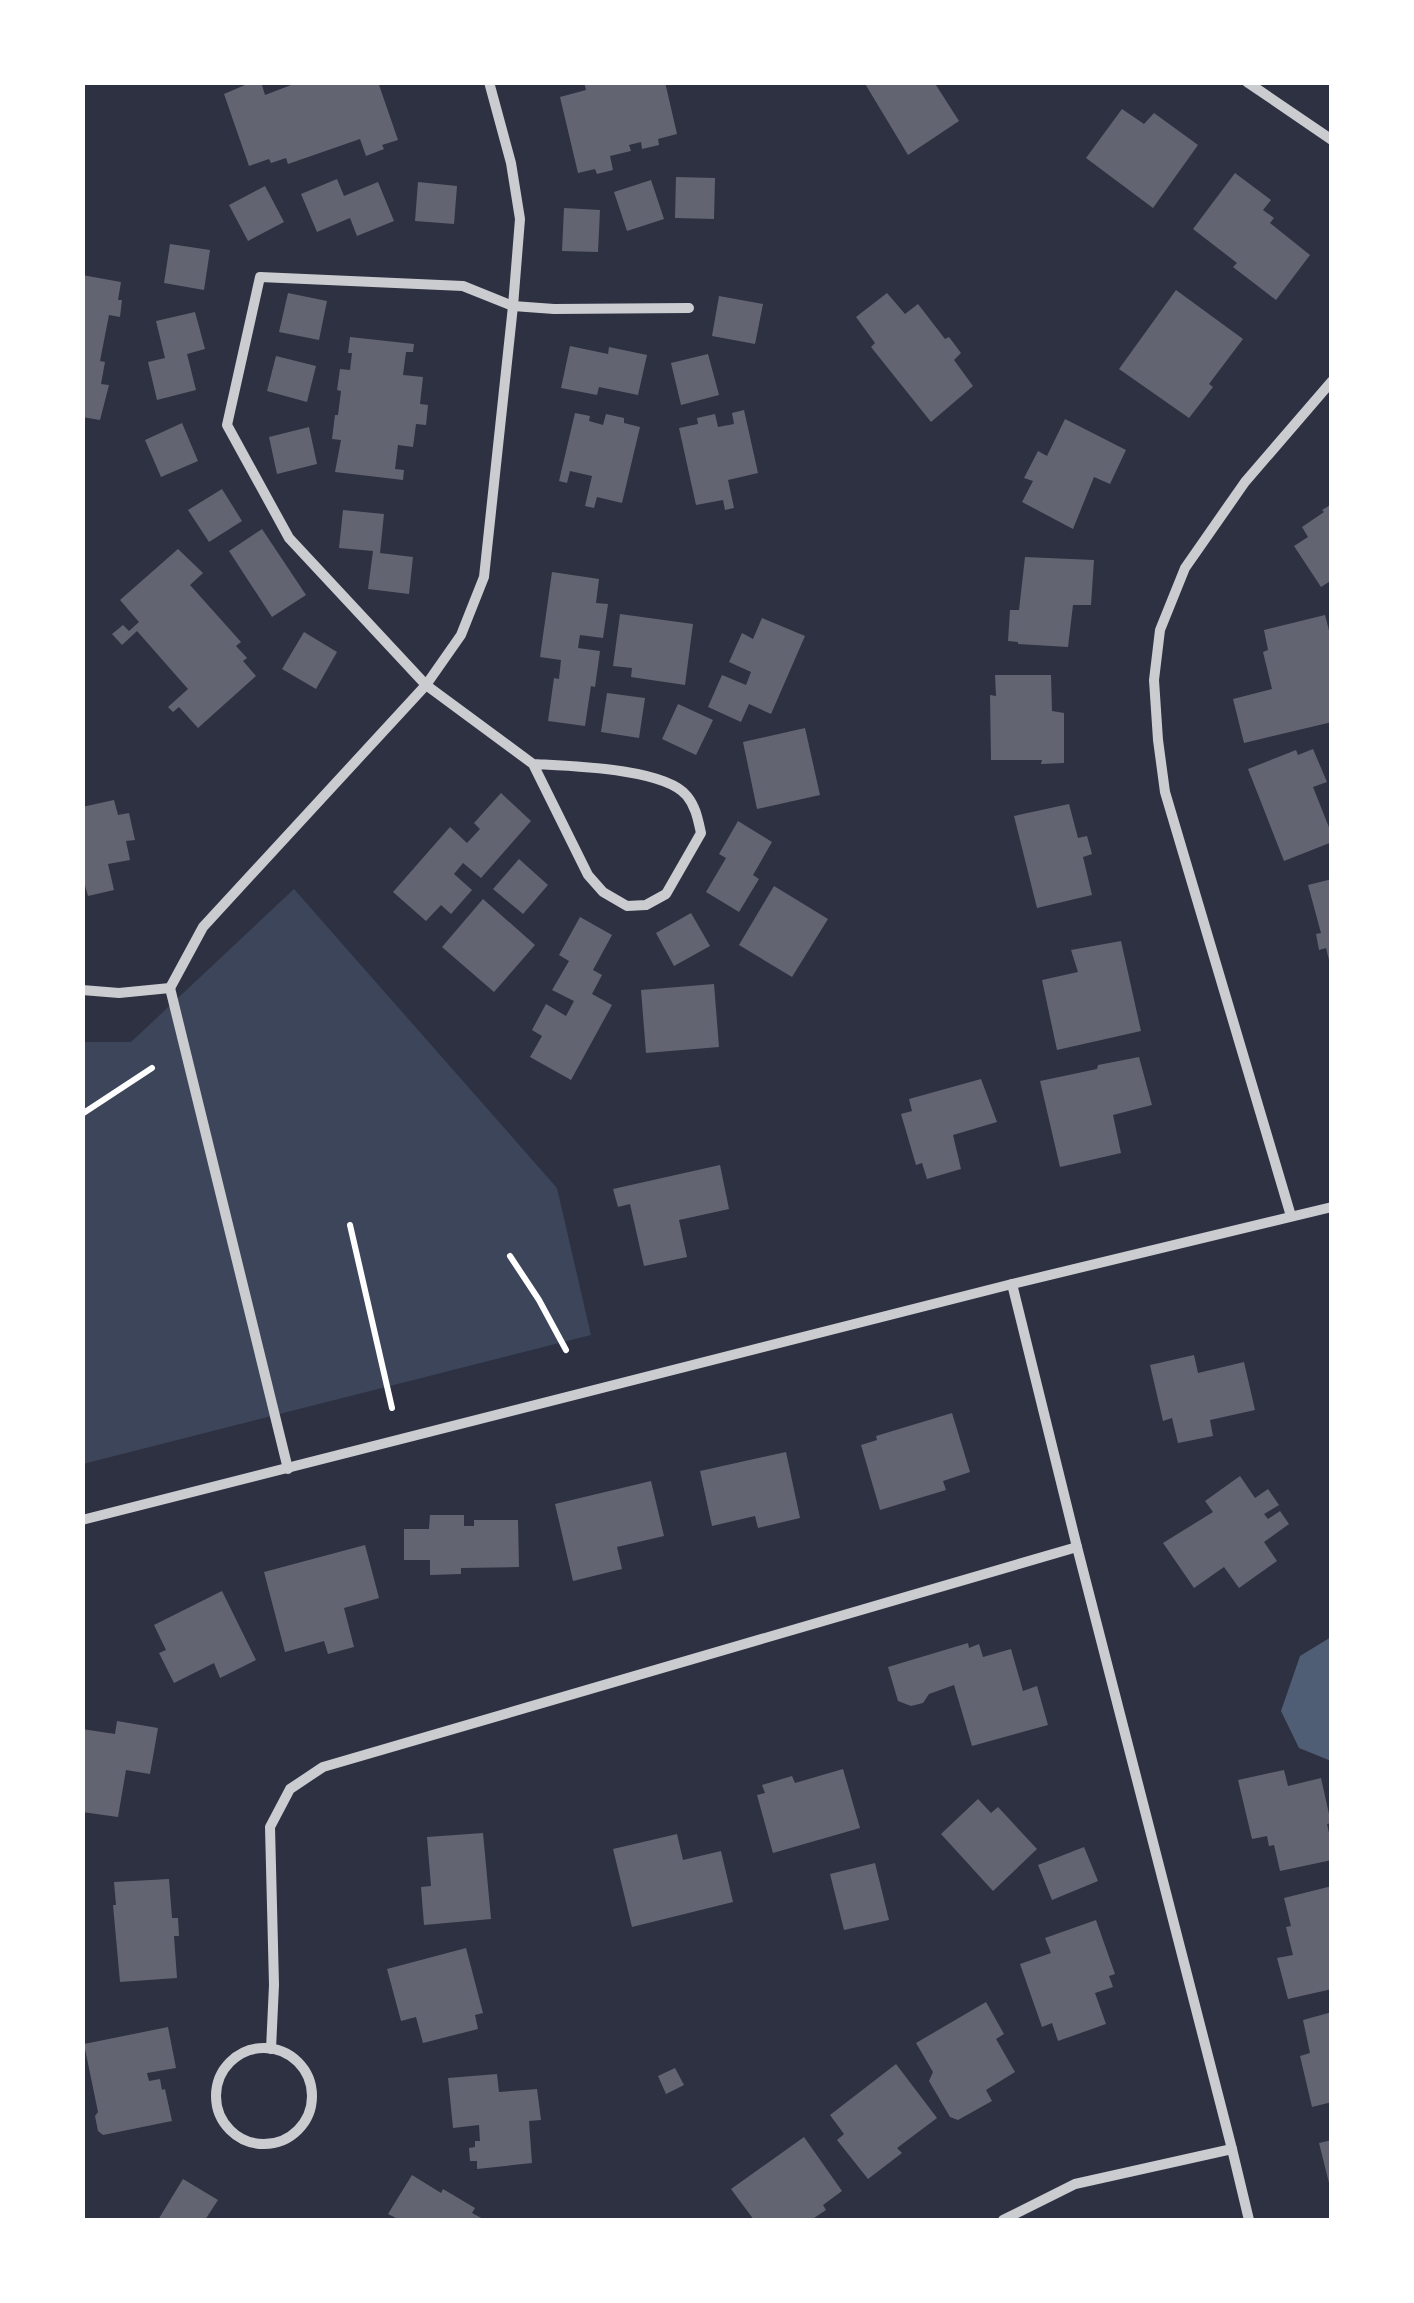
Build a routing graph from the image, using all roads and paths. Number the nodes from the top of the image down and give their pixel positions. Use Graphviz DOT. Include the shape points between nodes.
graph roads {
  1 [pos="489,82"];
  2 [pos="1247,82"];
  3 [pos="1332,140"];
  4 [pos="513,306"];
  5 [pos="688,308"];
  6 [pos="1332,381"];
  7 [pos="426,685"];
  8 [pos="533,764"];
  9 [pos="170,988"];
  10 [pos="82,990"];
  11 [pos="152,1068"];
  12 [pos="82,1114"];
  13 [pos="1332,1206"];
  14 [pos="1291,1216"];
  15 [pos="350,1226"];
  16 [pos="510,1256"];
  17 [pos="1012,1284"];
  18 [pos="566,1350"];
  19 [pos="392,1408"];
  20 [pos="288,1470"];
  21 [pos="82,1520"];
  22 [pos="1077,1548"];
  23 [pos="271,2049"];
  24 [pos="1232,2148"];
  25 [pos="1003,2220"];
  26 [pos="1249,2220"];
  1 -- 4 [label="street" via="520,218"];
  2 -- 3 [label="street"];
  4 -- 5 [label="street"];
  4 -- 7 [label="street" via="484,577 461,635"];
  4 -- 7 [label="street" via="464,286 260,277 226,425 289,538"];
  6 -- 14 [label="street" via="1245,482 1185,568 1160,630 1154,680 1165,792"];
  7 -- 8 [label="street"];
  7 -- 9 [label="street" via="203,926"];
  8 -- 8 [label="street" via="588,875 603,892 627,906 666,894 702,834 686,794 672,783 602,768"];
  9 -- 10 [label="street"];
  9 -- 20 [label="street"];
  11 -- 12 [label="path"];
  13 -- 14 [label="street"];
  14 -- 17 [label="street"];
  15 -- 19 [label="path"];
  16 -- 18 [label="path"];
  17 -- 20 [label="street"];
  17 -- 22 [label="street"];
  20 -- 21 [label="street"];
  22 -- 23 [label="street" via="323,1767 290,1789 270,1827"];
  22 -- 24 [label="street"];
  23 -- 23 [label="street" via="244,2052 228,2064 216,2099 232,2132 267,2145 300,2129 313,2094 298,2060"];
  24 -- 25 [label="street" via="1075,2184"];
  24 -- 26 [label="street"];
}
